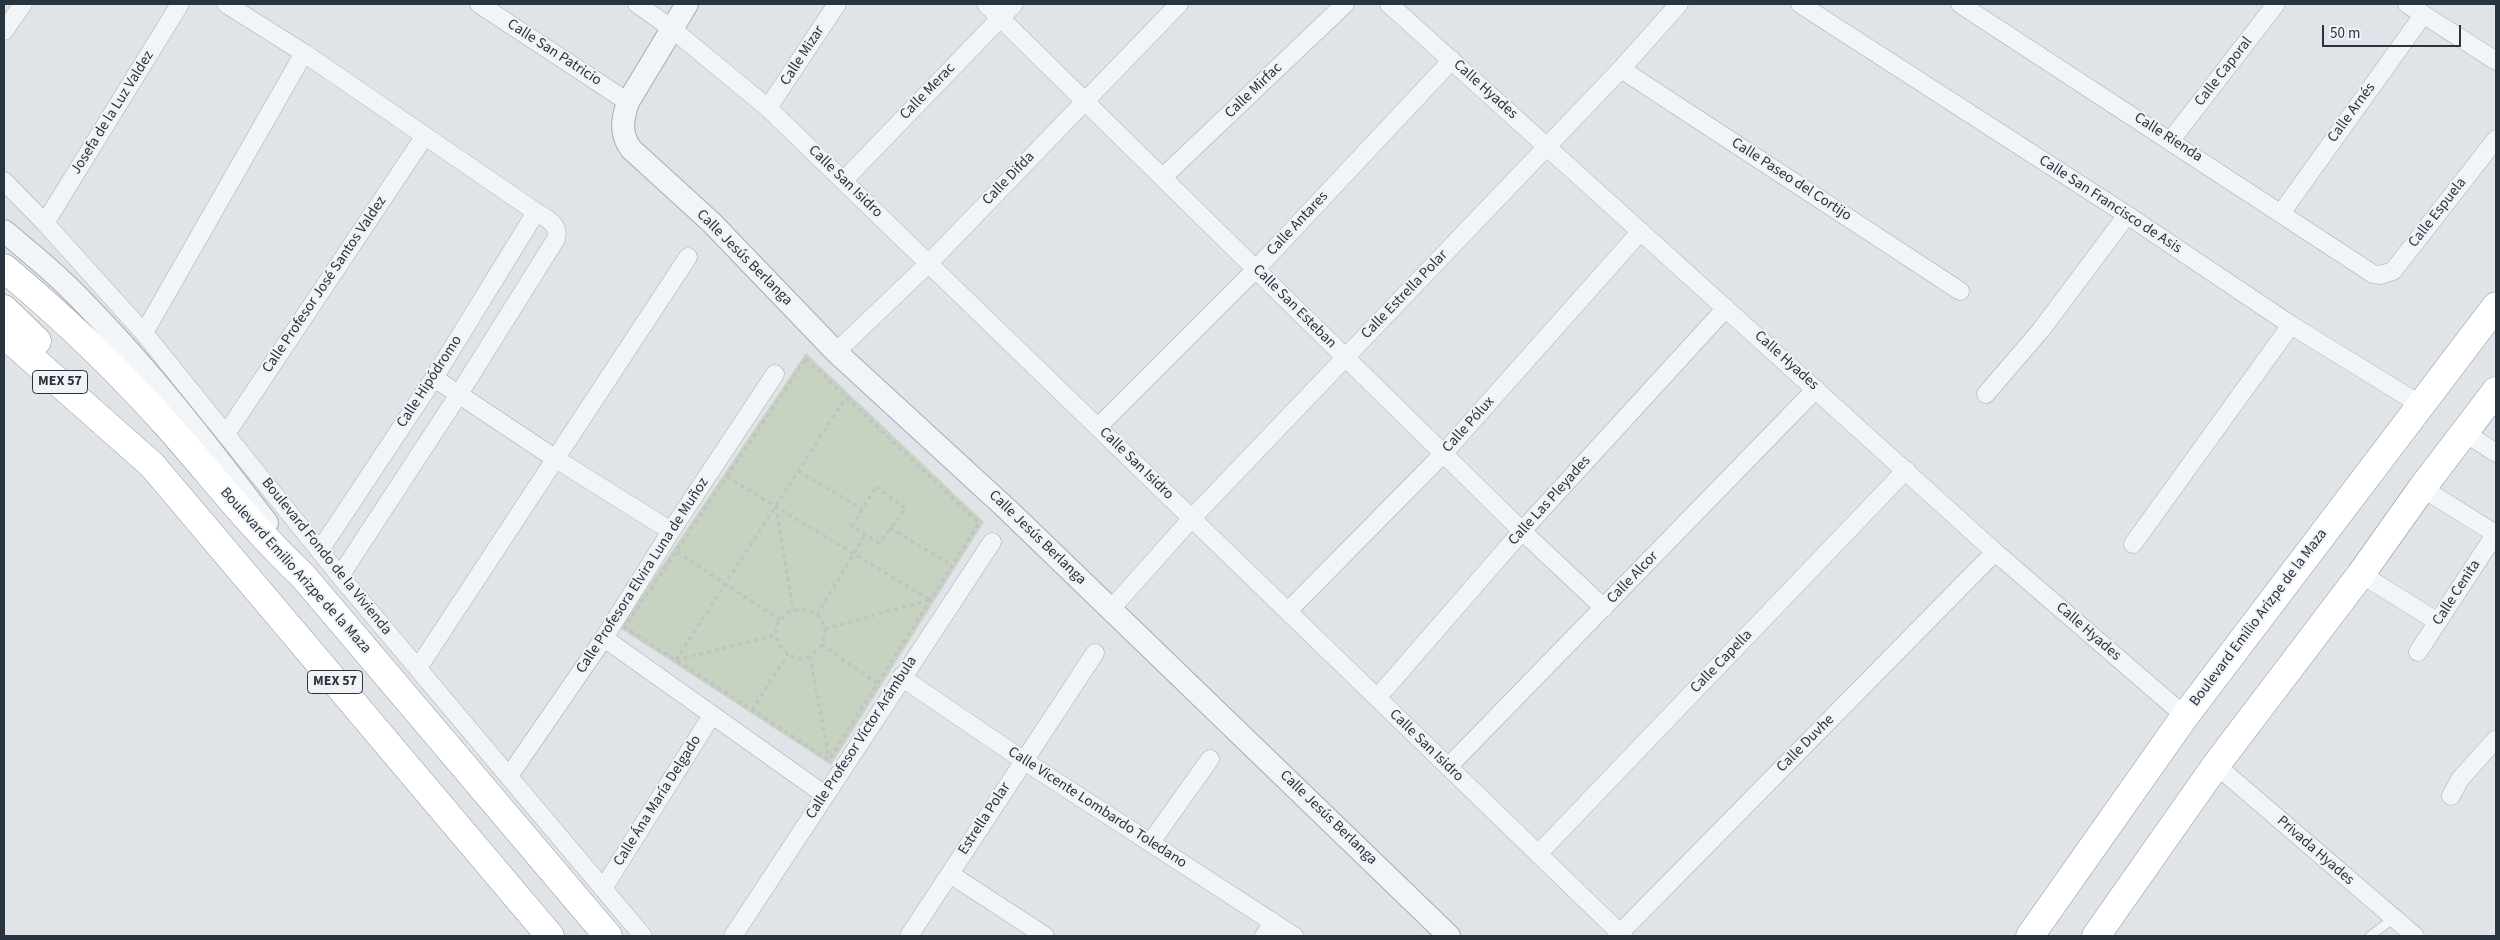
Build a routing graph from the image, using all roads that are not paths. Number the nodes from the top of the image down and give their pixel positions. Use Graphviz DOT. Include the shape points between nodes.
graph roads {
  1 [pos="22,4"];
  2 [pos="180,4"];
  3 [pos="226,4"];
  4 [pos="479,4"];
  5 [pos="637,4"];
  6 [pos="687,4"];
  7 [pos="837,4"];
  8 [pos="986,4"];
  9 [pos="1014,4"];
  10 [pos="1179,4"];
  11 [pos="1345,4"];
  12 [pos="1389,4"];
  13 [pos="1679,4"];
  14 [pos="1800,4"];
  15 [pos="1960,4"];
  16 [pos="2276,4"];
  17 [pos="2407,4"];
  18 [pos="2423,15"];
  19 [pos="1000,18"];
  20 [pos="671,28"];
  21 [pos="4,31"];
  22 [pos="304,53"];
  23 [pos="1452,60"];
  24 [pos="2496,61"];
  25 [pos="1621,69"];
  26 [pos="1084,100"];
  27 [pos="628,102"];
  28 [pos="768,108"];
  29 [pos="424,136"];
  30 [pos="2496,139"];
  31 [pos="2171,140"];
  32 [pos="1548,147"];
  33 [pos="1163,177"];
  34 [pos="4,181"];
  35 [pos="843,181"];
  36 [pos="536,212"];
  37 [pos="2282,212"];
  38 [pos="2126,215"];
  39 [pos="45,223"];
  40 [pos="4,231"];
  41 [pos="1641,231"];
  42 [pos="688,257"];
  43 [pos="929,263"];
  44 [pos="4,268"];
  45 [pos="1256,269"];
  46 [pos="2373,274"];
  47 [pos="1960,291"];
  48 [pos="2496,306"];
  49 [pos="1726,308"];
  50 [pos="4,309"];
  51 [pos="2291,325"];
  52 [pos="144,333"];
  53 [pos="4,334"];
  54 [pos="836,352"];
  55 [pos="1345,357"];
  56 [pos="776,374"];
  57 [pos="434,378"];
  58 [pos="1816,389"];
  59 [pos="2496,391"];
  60 [pos="459,394"];
  61 [pos="1986,394"];
  62 [pos="2421,406"];
  63 [pos="1098,427"];
  64 [pos="114,431"];
  65 [pos="2465,433"];
  66 [pos="226,434"];
  67 [pos="1443,454"];
  68 [pos="2496,454"];
  69 [pos="556,459"];
  70 [pos="1906,470"];
  71 [pos="2422,488"];
  72 [pos="1192,518"];
  73 [pos="671,531"];
  74 [pos="1522,531"];
  75 [pos="2496,533"];
  76 [pos="992,542"];
  77 [pos="2133,544"];
  78 [pos="320,550"];
  79 [pos="1995,552"];
  80 [pos="2361,574"];
  81 [pos="302,576"];
  82 [pos="340,576"];
  83 [pos="1604,608"];
  84 [pos="1111,609"];
  85 [pos="1288,611"];
  86 [pos="2438,622"];
  87 [pos="604,638"];
  88 [pos="2418,652"];
  89 [pos="1095,653"];
  90 [pos="418,668"];
  91 [pos="901,677"];
  92 [pos="1377,698"];
  93 [pos="712,715"];
  94 [pos="2185,716"];
  95 [pos="2496,739"];
  96 [pos="1210,759"];
  97 [pos="1023,760"];
  98 [pos="2216,765"];
  99 [pos="1448,767"];
  100 [pos="509,776"];
  101 [pos="825,795"];
  102 [pos="2451,796"];
  103 [pos="1150,842"];
  104 [pos="1538,854"];
  105 [pos="950,874"];
  106 [pos="604,888"];
  107 [pos="2394,918"];
  108 [pos="1269,929"];
  109 [pos="1620,935"];
  110 [pos="550,936"];
  111 [pos="608,936"];
  112 [pos="643,936"];
  113 [pos="733,936"];
  114 [pos="909,936"];
  115 [pos="1046,936"];
  116 [pos="1294,936"];
  117 [pos="1449,936"];
  118 [pos="2030,936"];
  119 [pos="2096,936"];
  120 [pos="2370,936"];
  121 [pos="2415,936"];
  1 -- 21 [label="street"];
  2 -- 39 [label="street, Josefa de la Luz Valdez"];
  3 -- 22 [label="street"];
  4 -- 27 [label="street, Calle San Patricio"];
  5 -- 20 [label="street, Calle San Isidro"];
  6 -- 20 [label="street"];
  7 -- 28 [label="street, Calle Mizar"];
  8 -- 19 [label="street, Calle San Esteban"];
  9 -- 19 [label="street, Calle Merac"];
  10 -- 26 [label="street, Calle Difda"];
  11 -- 33 [label="street, Calle Mirfac"];
  12 -- 23 [label="street, Calle Hyades"];
  13 -- 25 [label="street, Calle Estrella Polar"];
  14 -- 38 [label="street, Calle San Francisco de Asis"];
  15 -- 31 [label="street, Calle Rienda"];
  16 -- 31 [label="street, Calle Caporal"];
  17 -- 18 [label="street"];
  18 -- 24 [label="street"];
  18 -- 37 [label="street, Calle Arnés"];
  19 -- 26 [label="street, Calle San Esteban"];
  19 -- 35 [label="street, Calle Merac"];
  20 -- 27 [label="street"];
  20 -- 28 [label="street, Calle San Isidro"];
  22 -- 29 [label="street"];
  22 -- 52 [label="street"];
  23 -- 32 [label="street, Calle Hyades"];
  23 -- 45 [label="street, Calle Antares"];
  25 -- 32 [label="street, Calle Estrella Polar"];
  25 -- 47 [label="street, Calle Paseo del Cortijo"];
  26 -- 33 [label="street, Calle San Esteban"];
  26 -- 43 [label="street, Calle Difda"];
  27 -- 54 [label="street, Calle Jesús Berlanga" via="624,115 624,140 631,150 712,223"];
  28 -- 35 [label="street, Calle San Isidro"];
  29 -- 36 [label="street"];
  29 -- 66 [label="street, Calle Profesor José Santos Valdez"];
  30 -- 46 [label="street, Calle Espuela" via="2393,271"];
  31 -- 37 [label="street, Calle Rienda"];
  32 -- 41 [label="street, Calle Hyades"];
  32 -- 55 [label="street, Calle Estrella Polar"];
  33 -- 45 [label="street, Calle San Esteban"];
  34 -- 39 [label="street, Boulevard Fondo de la Vivienda"];
  35 -- 43 [label="street, Calle San Isidro"];
  36 -- 57 [label="street, Calle Hipódromo"];
  36 -- 60 [label="street, Calle Hipódromo" via="554,224 556,239"];
  37 -- 46 [label="street, Calle Rienda"];
  38 -- 51 [label="street, Calle San Francisco de Asis"];
  38 -- 61 [label="street" via="2041,330"];
  39 -- 52 [label="street, Boulevard Fondo de la Vivienda"];
  40 -- 81 [label="street" via="88,307 149,375 274,531"];
  41 -- 49 [label="street, Calle Hyades"];
  41 -- 67 [label="street, Calle Pólux"];
  42 -- 69 [label="street"];
  43 -- 54 [label="street, Calle Difda"];
  43 -- 63 [label="street, Calle San Isidro"];
  44 -- 81 [label="highway, Boulevard Emilio Arizpe de la Maza / MEX 57" via="88,341 265,540"];
  45 -- 55 [label="street, Calle San Esteban"];
  45 -- 63 [label="street, Calle Antares"];
  48 -- 62 [label="highway, Boulevard Emilio Arizpe de la Maza"];
  49 -- 58 [label="street, Calle Hyades"];
  49 -- 74 [label="street, Calle Las Pleyades"];
  50 -- 64 [label="highway" via="68,371"];
  51 -- 62 [label="street, Calle San Francisco de Asis"];
  51 -- 77 [label="street"];
  52 -- 66 [label="street, Boulevard Fondo de la Vivienda"];
  53 -- 64 [label="highway, MEX 57"];
  54 -- 84 [label="street, Calle Jesús Berlanga"];
  55 -- 67 [label="street, Calle San Esteban"];
  55 -- 72 [label="street, Calle Estrella Polar"];
  56 -- 73 [label="street, Calle Profesora Elvira Luna de Muñoz"];
  57 -- 60 [label="street"];
  57 -- 78 [label="street, Calle Hipódromo"];
  58 -- 70 [label="street, Calle Hyades"];
  58 -- 83 [label="street, Calle Alcor"];
  59 -- 65 [label="highway"];
  60 -- 69 [label="street"];
  60 -- 82 [label="street, Calle Hipódromo"];
  62 -- 94 [label="highway, Boulevard Emilio Arizpe de la Maza"];
  63 -- 72 [label="street, Calle San Isidro"];
  64 -- 110 [label="highway, MEX 57" via="152,465"];
  65 -- 68 [label="street"];
  65 -- 71 [label="highway"];
  66 -- 78 [label="street, Boulevard Fondo de la Vivienda"];
  67 -- 74 [label="street, Calle San Esteban"];
  67 -- 85 [label="street, Calle Pólux"];
  69 -- 73 [label="street"];
  69 -- 90 [label="street"];
  70 -- 79 [label="street, Calle Hyades"];
  70 -- 104 [label="street, Calle Capella"];
  71 -- 75 [label="street"];
  71 -- 80 [label="highway"];
  72 -- 84 [label="street, Calle Estrella Polar"];
  72 -- 85 [label="street, Calle San Isidro"];
  73 -- 87 [label="street, Calle Profesora Elvira Luna de Muñoz"];
  74 -- 83 [label="street, Calle San Esteban"];
  74 -- 92 [label="street, Calle Las Pleyades"];
  75 -- 86 [label="street, Calle Cenita"];
  76 -- 91 [label="street, Calle Profesor Víctor Arámbula"];
  78 -- 82 [label="street, Boulevard Fondo de la Vivienda"];
  79 -- 94 [label="street, Calle Hyades"];
  79 -- 109 [label="street, Calle Duvhe"];
  80 -- 86 [label="street"];
  80 -- 98 [label="highway"];
  81 -- 111 [label="highway, Boulevard Emilio Arizpe de la Maza / MEX 57"];
  82 -- 90 [label="street, Boulevard Fondo de la Vivienda"];
  83 -- 99 [label="street, Calle Alcor"];
  84 -- 117 [label="street, Calle Jesús Berlanga"];
  85 -- 92 [label="street, Calle San Isidro"];
  86 -- 88 [label="street, Calle Cenita"];
  87 -- 93 [label="street"];
  87 -- 100 [label="street, Calle Profesora Elvira Luna de Muñoz"];
  89 -- 97 [label="street, Estrella Polar"];
  90 -- 100 [label="street, Boulevard Fondo de la Vivienda"];
  91 -- 97 [label="street, Calle Vicente Lombardo Toledano"];
  91 -- 101 [label="street, Calle Profesor Víctor Arámbula"];
  92 -- 99 [label="street, Calle San Isidro"];
  93 -- 101 [label="street"];
  93 -- 106 [label="street, Calle Ána María Delgado"];
  94 -- 118 [label="highway, Boulevard Emilio Arizpe de la Maza"];
  95 -- 102 [label="street" via="2460,779"];
  96 -- 103 [label="street"];
  97 -- 103 [label="street, Calle Vicente Lombardo Toledano"];
  97 -- 105 [label="street, Estrella Polar"];
  98 -- 107 [label="street, Privada Hyades"];
  98 -- 119 [label="highway"];
  99 -- 104 [label="street, Calle San Isidro"];
  100 -- 106 [label="street, Boulevard Fondo de la Vivienda"];
  101 -- 113 [label="street, Calle Profesor Víctor Arámbula"];
  103 -- 108 [label="street, Calle Vicente Lombardo Toledano"];
  104 -- 109 [label="street, Calle San Isidro"];
  105 -- 114 [label="street, Estrella Polar"];
  105 -- 115 [label="street"];
  106 -- 112 [label="street, Boulevard Fondo de la Vivienda"];
  107 -- 120 [label="lane"];
  107 -- 121 [label="street, Privada Hyades"];
  108 -- 116 [label="street, Calle Vicente Lombardo Toledano"];
}
